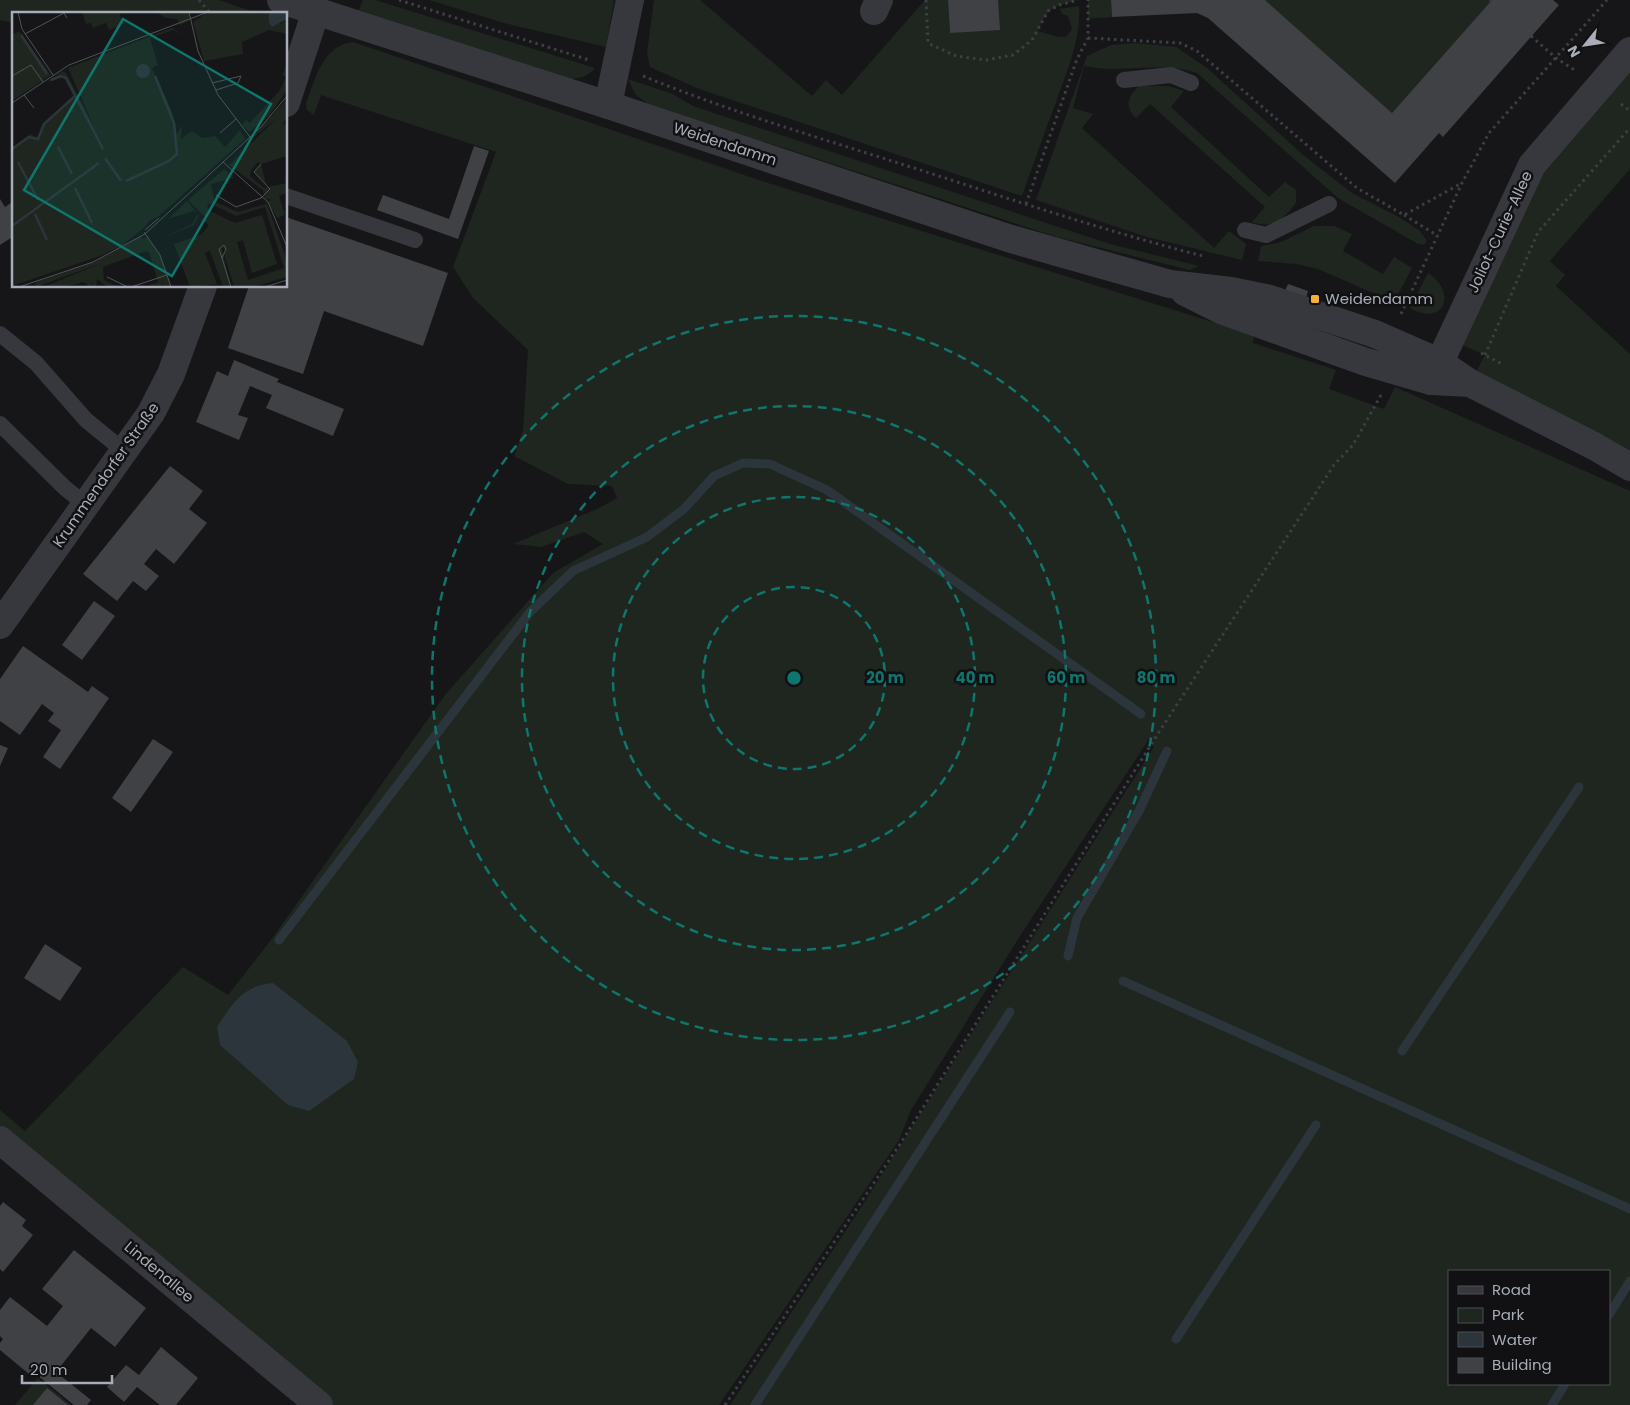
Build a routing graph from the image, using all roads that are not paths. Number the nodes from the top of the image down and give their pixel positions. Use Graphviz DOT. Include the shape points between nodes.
graph roads {
  1 [pos="281,0"];
  2 [pos="630,0"];
  3 [pos="316,11"];
  4 [pos="1630,51"];
  5 [pos="1124,80"];
  6 [pos="1191,83"];
  7 [pos="288,97"];
  8 [pos="608,105"];
  9 [pos="288,197"];
  10 [pos="1329,204"];
  11 [pos="1245,230"];
  12 [pos="415,240"];
  13 [pos="202,288"];
  14 [pos="0,334"];
  15 [pos="1440,361"];
  16 [pos="0,424"];
  17 [pos="124,451"];
  18 [pos="1630,467"];
  19 [pos="86,505"];
  20 [pos="0,625"];
  21 [pos="0,1140"];
  22 [pos="319,1405"];
  1 -- 3 [label="street, Weidendamm"];
  2 -- 8 [label="street"];
  3 -- 7 [label="street"];
  3 -- 8 [label="street, Weidendamm"];
  4 -- 15 [label="street, Joliot-Curie-Allee" via="1532,164"];
  5 -- 6 [label="lane" via="1171,75"];
  8 -- 15 [label="street, Weidendamm" via="1011,239 1170,284 1221,310 1337,352"];
  9 -- 12 [label="lane"];
  10 -- 11 [label="lane" via="1266,235"];
  13 -- 17 [label="street, Krummendorfer Straße" via="171,374 151,413"];
  14 -- 17 [label="lane" via="36,363 86,420"];
  15 -- 18 [label="street, Weidendamm" via="1470,383"];
  16 -- 19 [label="lane"];
  17 -- 19 [label="street, Krummendorfer Straße"];
  19 -- 20 [label="street, Krummendorfer Straße"];
  21 -- 22 [label="street, Lindenallee"];
}
